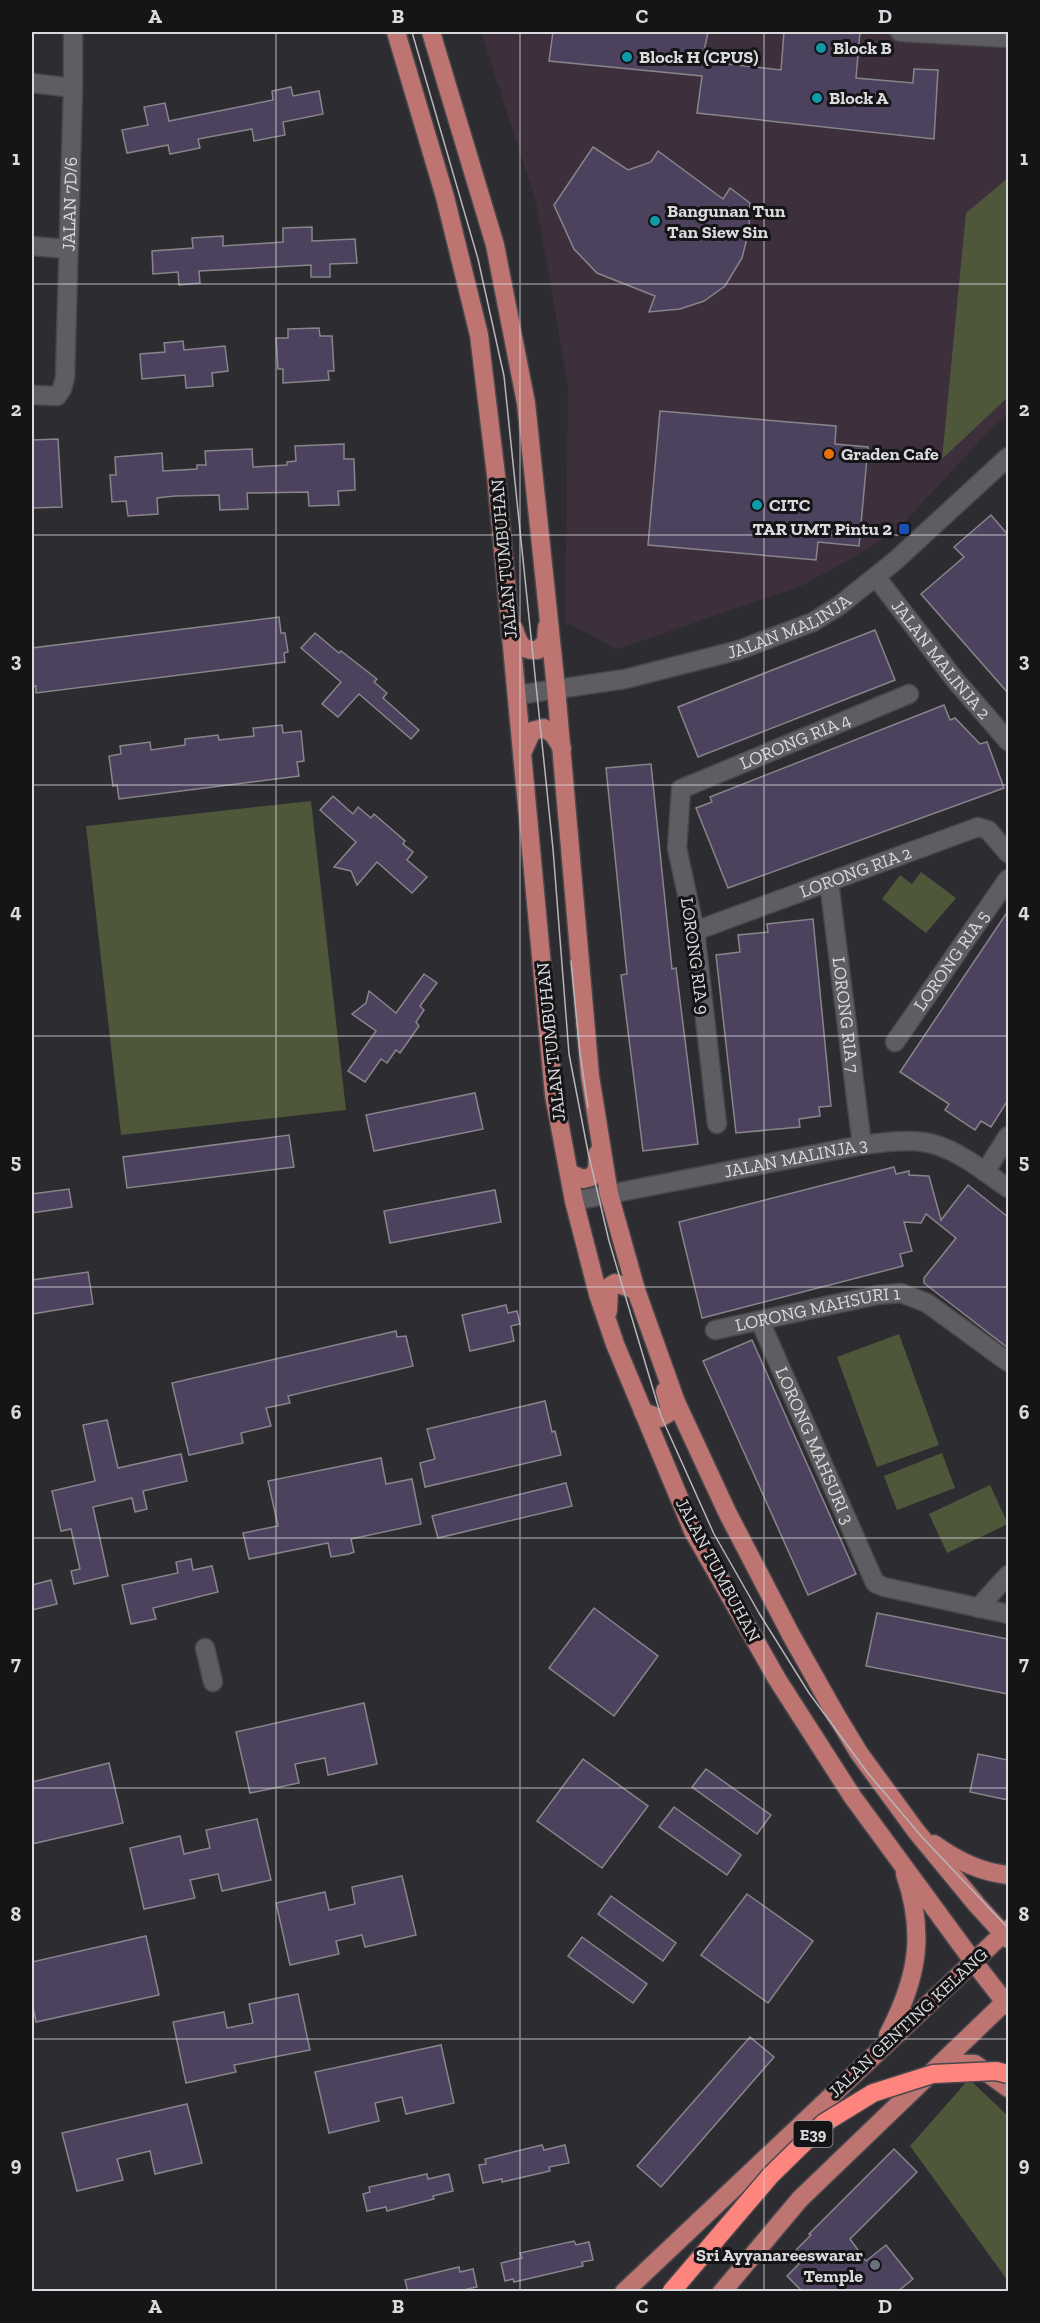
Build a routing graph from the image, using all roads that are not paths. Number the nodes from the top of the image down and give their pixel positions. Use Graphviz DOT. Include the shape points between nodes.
graph roads {
  1 [pos="73,32"];
  2 [pos="396,32"];
  3 [pos="431,32"];
  4 [pos="900,32"];
  5 [pos="1008,38"];
  6 [pos="32,83"];
  7 [pos="73,88"];
  8 [pos="32,246"];
  9 [pos="67,249"];
  10 [pos="32,395"];
  11 [pos="1008,457"];
  12 [pos="876,577"];
  13 [pos="548,616"];
  14 [pos="509,617"];
  15 [pos="556,688"];
  16 [pos="909,694"];
  17 [pos="518,695"];
  18 [pos="1008,741"];
  19 [pos="562,748"];
  20 [pos="523,753"];
  21 [pos="681,789"];
  22 [pos="1008,852"];
  23 [pos="1008,879"];
  24 [pos="829,882"];
  25 [pos="694,931"];
  26 [pos="895,1042"];
  27 [pos="717,1124"];
  28 [pos="1008,1136"];
  29 [pos="599,1137"];
  30 [pos="862,1145"];
  31 [pos="985,1172"];
  32 [pos="569,1173"];
  33 [pos="1008,1188"];
  34 [pos="609,1194"];
  35 [pos="574,1200"];
  36 [pos="636,1290"];
  37 [pos="760,1321"];
  38 [pos="609,1327"];
  39 [pos="715,1330"];
  40 [pos="1008,1362"];
  41 [pos="667,1378"];
  42 [pos="644,1412"];
  43 [pos="1008,1575"];
  44 [pos="978,1608"];
  45 [pos="1008,1614"];
  46 [pos="205,1648"];
  47 [pos="213,1682"];
  48 [pos="916,1831"];
  49 [pos="900,1859"];
  50 [pos="1008,1875"];
  51 [pos="1007,1934"];
  52 [pos="973,1961"];
  53 [pos="1008,2002"];
  54 [pos="882,2047"];
  55 [pos="942,2063"];
  56 [pos="1008,2074"];
  57 [pos="1008,2088"];
  58 [pos="624,2292"];
  59 [pos="671,2292"];
  60 [pos="722,2292"];
  1 -- 7 [label="street, JALAN 7D/6"];
  2 -- 14 [label="main road, JALAN TUMBUHAN" via="445,196 479,335"];
  3 -- 13 [label="main road, JALAN TUMBUHAN" via="495,245 526,403"];
  4 -- 5 [label="street"];
  6 -- 7 [label="street"];
  7 -- 9 [label="street, JALAN 7D/6"];
  8 -- 9 [label="street"];
  9 -- 10 [label="street, JALAN 7D/6" via="65,378 57,396"];
  11 -- 12 [label="street, JALAN MALINJA"];
  12 -- 15 [label="street, JALAN MALINJA" via="813,622 739,650 625,679"];
  12 -- 18 [label="street, JALAN MALINJA 2"];
  13 -- 14 [label="main road" via="546,642 538,650 520,645"];
  13 -- 15 [label="main road, JALAN TUMBUHAN"];
  14 -- 17 [label="main road, JALAN TUMBUHAN"];
  15 -- 17 [label="street, JALAN MALINJA"];
  15 -- 19 [label="main road, JALAN TUMBUHAN"];
  16 -- 21 [label="street, LORONG RIA 4"];
  17 -- 20 [label="main road, JALAN TUMBUHAN"];
  19 -- 20 [label="main road" via="544,728 532,731"];
  19 -- 29 [label="main road, JALAN TUMBUHAN" via="590,1076"];
  20 -- 32 [label="main road, JALAN TUMBUHAN" via="554,1095"];
  21 -- 25 [label="street, LORONG RIA 9" via="677,848"];
  22 -- 24 [label="street, LORONG RIA 2" via="988,830 978,827"];
  23 -- 26 [label="street, LORONG RIA 5"];
  24 -- 25 [label="street, LORONG RIA 2"];
  24 -- 30 [label="street, LORONG RIA 7"];
  25 -- 27 [label="street, LORONG RIA 9"];
  28 -- 31 [label="street"];
  29 -- 32 [label="main road" via="597,1170 583,1179"];
  29 -- 34 [label="main road, JALAN TUMBUHAN"];
  30 -- 31 [label="street, JALAN MALINJA 3" via="914,1141 933,1144"];
  30 -- 34 [label="street, JALAN MALINJA 3"];
  31 -- 33 [label="street, JALAN MALINJA 3"];
  32 -- 35 [label="main road, JALAN TUMBUHAN"];
  34 -- 35 [label="street, JALAN MALINJA 3"];
  34 -- 36 [label="main road, JALAN TUMBUHAN"];
  35 -- 38 [label="main road, JALAN TUMBUHAN"];
  36 -- 38 [label="main road" via="615,1283 609,1287"];
  36 -- 41 [label="main road, JALAN TUMBUHAN"];
  37 -- 39 [label="street, LORONG MAHSURI 1"];
  37 -- 40 [label="street, LORONG MAHSURI 1" via="901,1293 927,1303"];
  37 -- 44 [label="street, LORONG MAHSURI 3" via="875,1583"];
  38 -- 42 [label="main road, JALAN TUMBUHAN"];
  41 -- 42 [label="main road" via="667,1414 660,1418"];
  41 -- 48 [label="main road, JALAN TUMBUHAN" via="728,1514 791,1635 859,1753"];
  42 -- 49 [label="main road, JALAN TUMBUHAN" via="693,1531 777,1679 819,1748"];
  43 -- 44 [label="street"];
  44 -- 45 [label="street"];
  46 -- 47 [label="street"];
  48 -- 50 [label="main road" via="970,1866"];
  48 -- 51 [label="main road, JALAN TUMBUHAN" via="977,1905"];
  49 -- 52 [label="main road, JALAN TUMBUHAN"];
  49 -- 54 [label="main road" via="915,1912 917,1954 906,1998"];
  51 -- 52 [label="main road, JALAN GENTING KELANG"];
  52 -- 53 [label="main road, JALAN TUMBUHAN"];
  52 -- 54 [label="main road, JALAN GENTING KELANG"];
  53 -- 55 [label="main road"];
  54 -- 58 [label="main road, JALAN GENTING KELANG"];
  55 -- 57 [label="main road" via="975,2064"];
  55 -- 60 [label="main road" via="800,2199"];
  56 -- 59 [label="highway, E39, bridge" via="933,2074 873,2093 824,2123 771,2175"];
}
